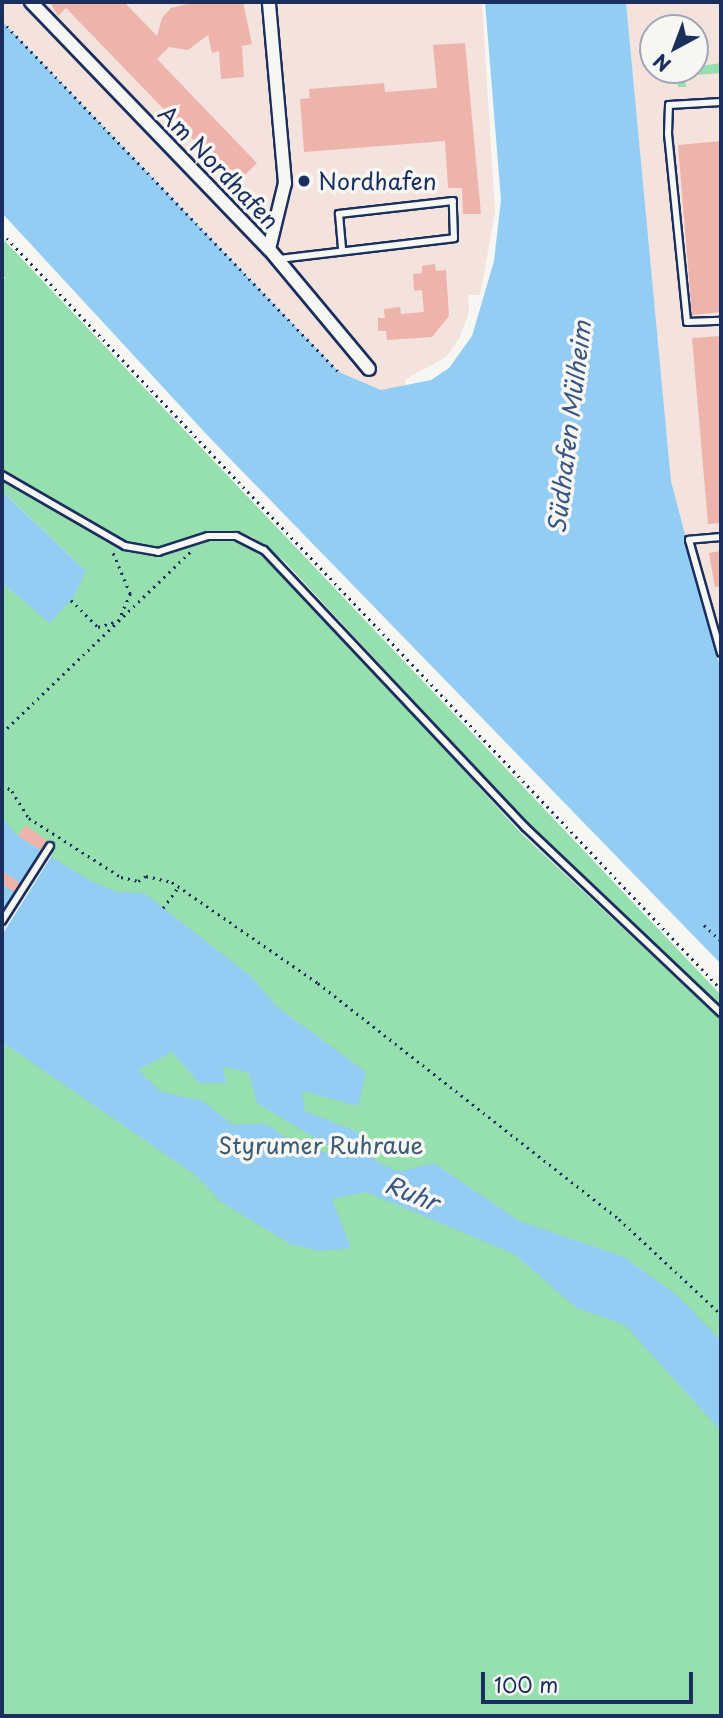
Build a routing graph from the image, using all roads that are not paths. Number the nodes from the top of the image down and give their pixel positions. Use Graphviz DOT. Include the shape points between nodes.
graph roads {
  1 [pos="31,2"];
  2 [pos="269,2"];
  3 [pos="721,102"];
  4 [pos="342,251"];
  5 [pos="273,254"];
  6 [pos="721,321"];
  7 [pos="369,369"];
  8 [pos="2,475"];
  9 [pos="721,537"];
  10 [pos="721,653"];
  11 [pos="50,846"];
  12 [pos="2,921"];
  13 [pos="721,1013"];
  1 -- 5 [label="street, Am Nordhafen"];
  2 -- 5 [label="street" via="285,183"];
  3 -- 6 [label="lane" via="669,106 668,125 687,322"];
  4 -- 4 [label="lane" via="454,238 453,201 339,214"];
  4 -- 5 [label="lane"];
  5 -- 7 [label="street, Am Nordhafen"];
  8 -- 13 [label="lane" via="125,546 158,552 208,536 236,536 264,550 525,827"];
  9 -- 10 [label="lane" via="689,540"];
  11 -- 12 [label="lane"];
}
